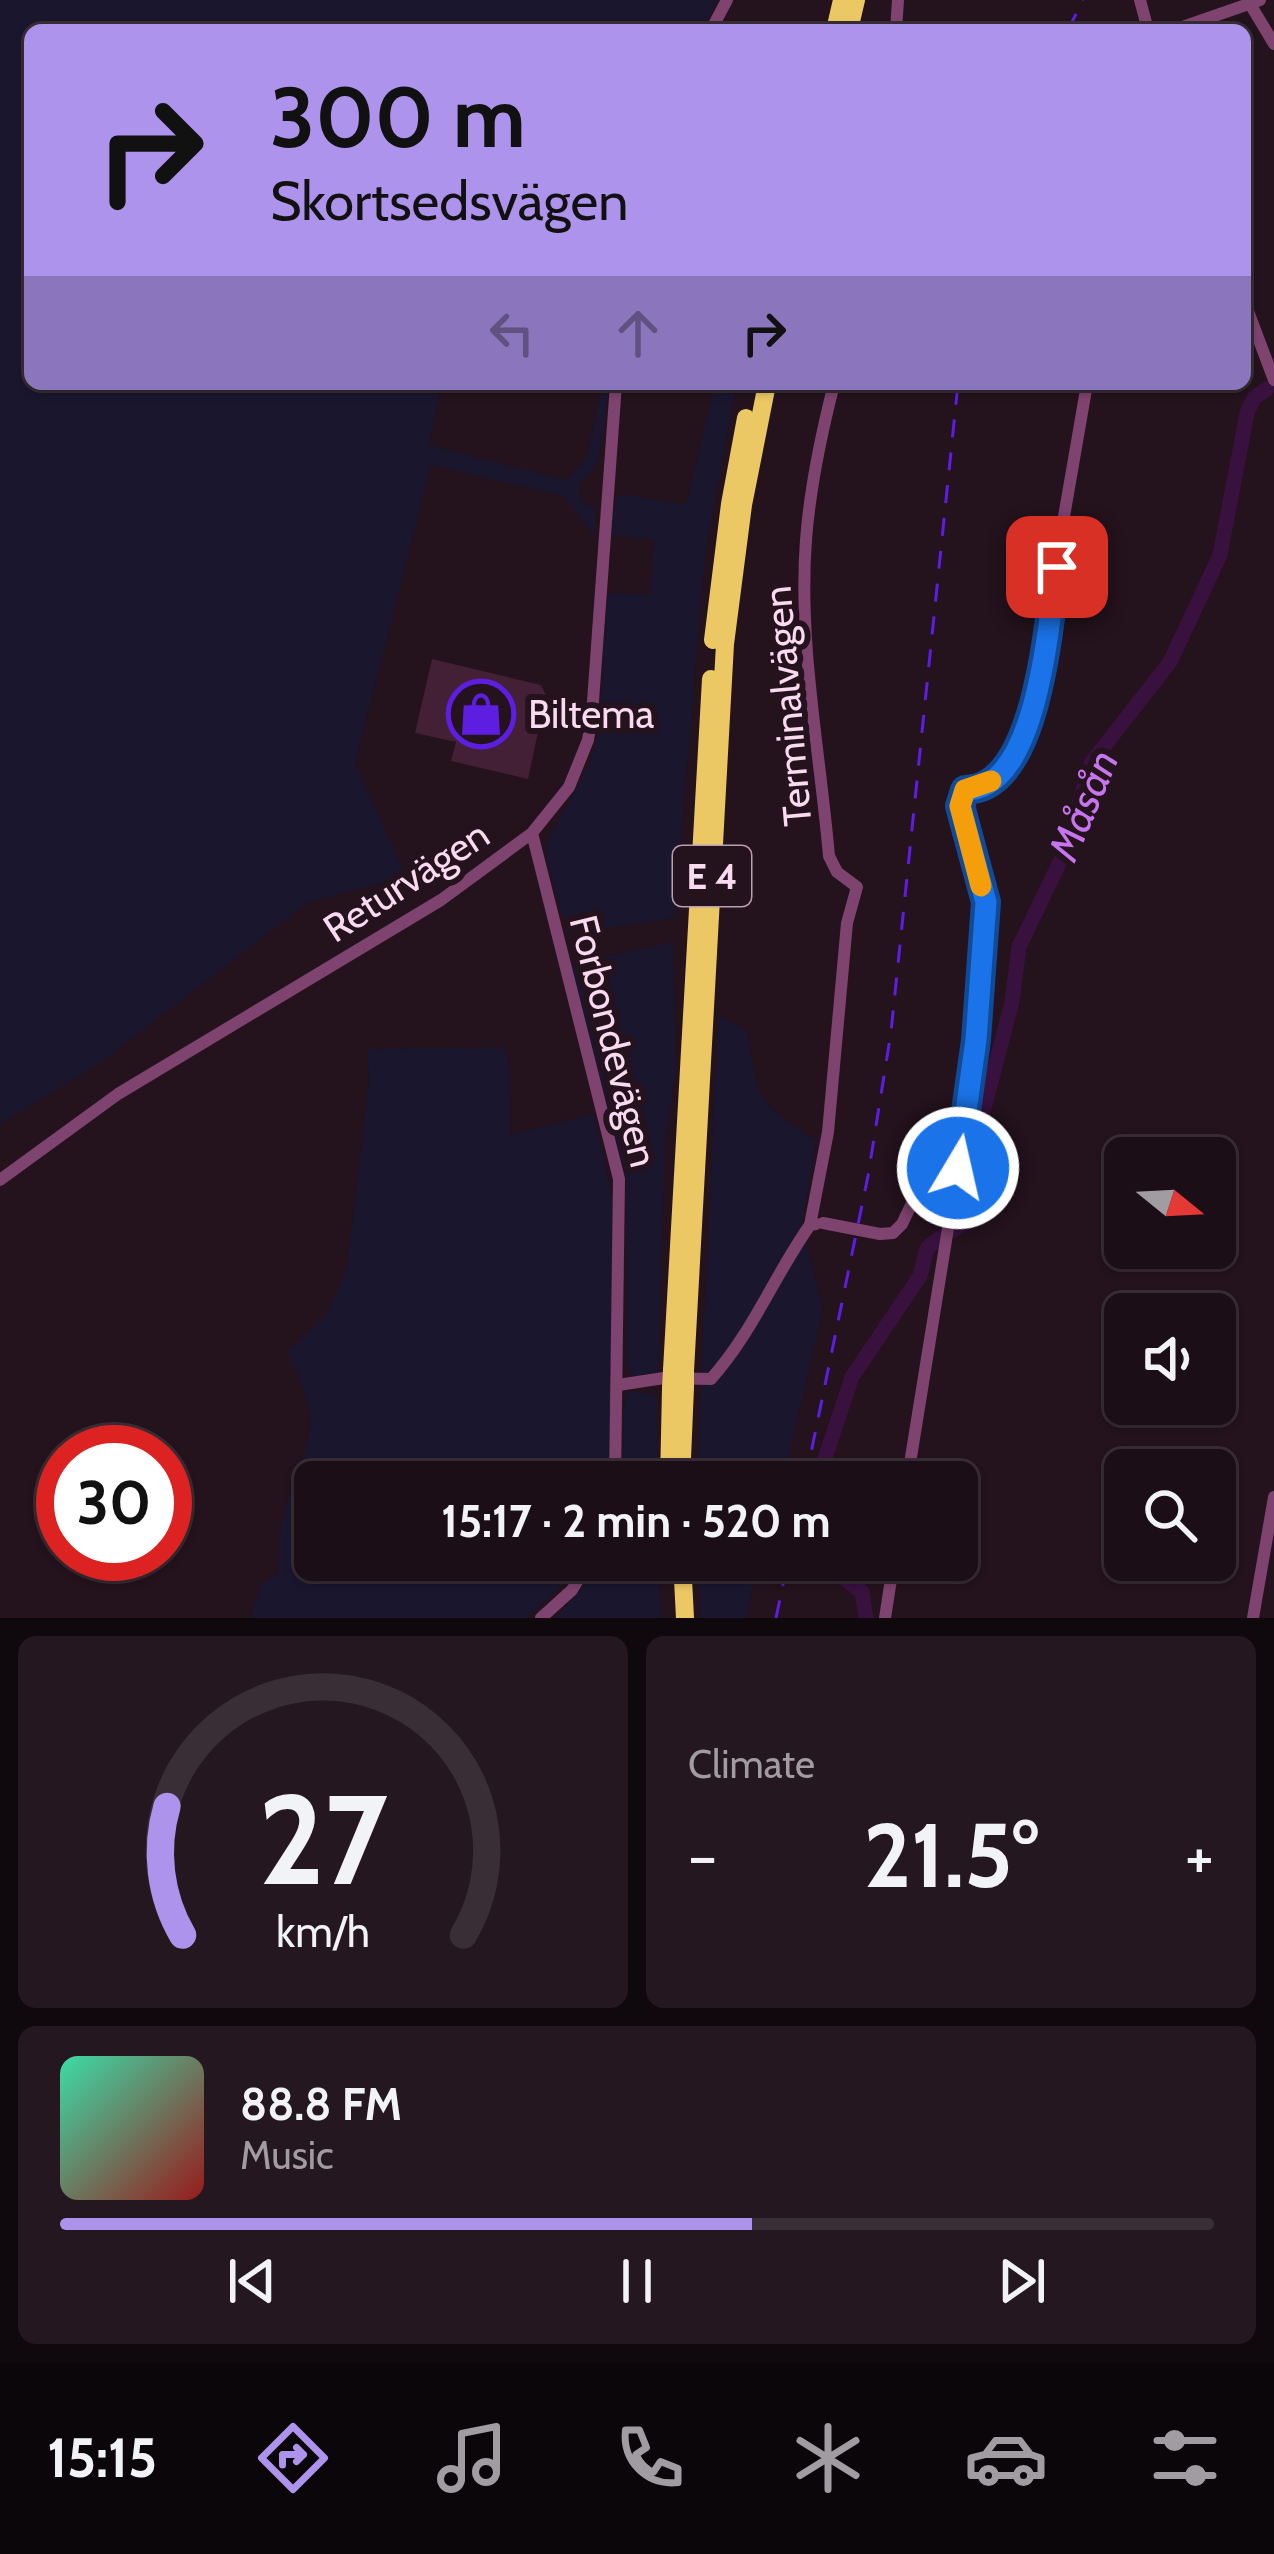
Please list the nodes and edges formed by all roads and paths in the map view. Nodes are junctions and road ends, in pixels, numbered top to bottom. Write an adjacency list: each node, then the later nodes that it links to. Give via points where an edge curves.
1 (1255, 2): 2 (street); 3 (street)
2 (1191, 24)
3 (1274, 44)
4 (1251, 319): 5 (street)
5 (1274, 380)
6 (615, 390): 11 (street, Returvägen, via 588,740 568,787)
7 (753, 390): 15 (highway, E 4, via 713,643)
8 (765, 390): 15 (highway, E 4, via 725,644)
9 (833, 390): 14 (street, Terminalvägen, via 805,543 807,608 829,856 857,886)
10 (1086, 390): 12 (street, via 1027,730 995,778 965,790 960,806 986,902)
11 (532, 833): 13 (street, Returvägen, via 441,900 118,1094); 16 (street, Forbondevägen, via 619,1179)
12 (965, 1123): 14 (street, bridge, via 947,1130 893,1233); 20 (street)
13 (0, 1180)
14 (816, 1224): 16 (street, via 711,1379)
15 (678, 1379): 18 (highway, E 4); 19 (highway, E 4)
16 (618, 1385): 17 (street, Forbondevägen)
17 (616, 1461)
18 (671, 1461)
19 (680, 1461)
20 (910, 1461)
21 (1274, 1497): 30 (street)
22 (577, 1581): 26 (street)
23 (671, 1581): 27 (highway)
24 (683, 1581): 28 (highway)
25 (891, 1581): 29 (street)
26 (541, 1618)
27 (673, 1618)
28 (685, 1618)
29 (885, 1618)
30 (1253, 1618)

